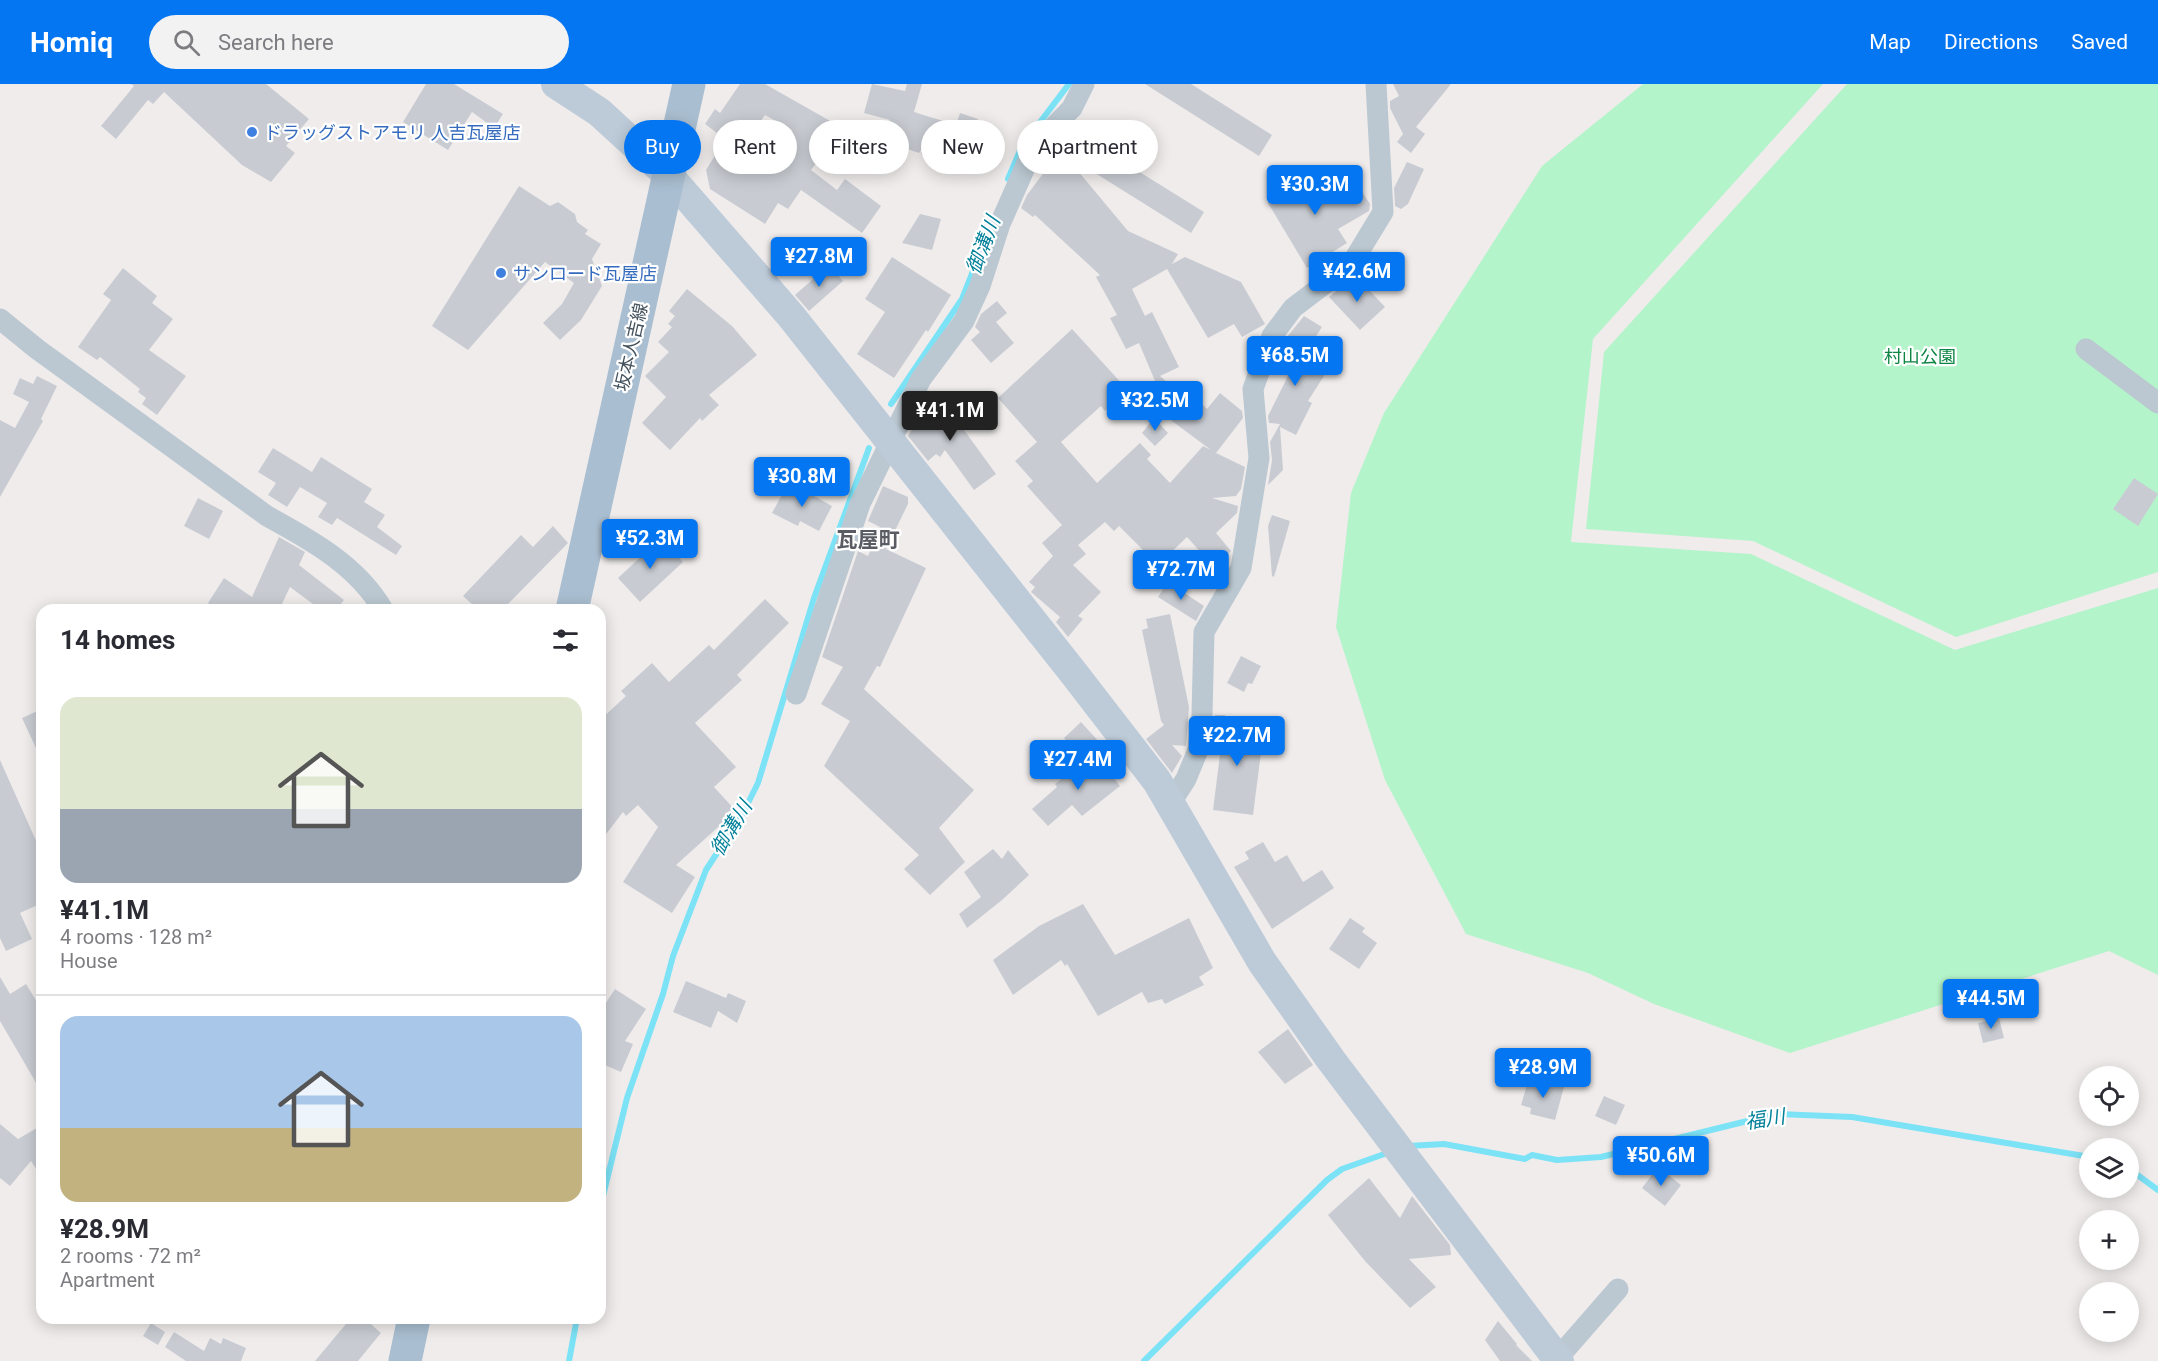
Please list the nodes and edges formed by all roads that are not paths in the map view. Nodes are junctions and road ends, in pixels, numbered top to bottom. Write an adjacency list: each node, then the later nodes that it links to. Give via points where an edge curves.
1 (556, 84): 5 (street, via 599,112)
2 (690, 84): 5 (main road, 坂本人吉線)
3 (1084, 84): 9 (street, via 1072,108 1035,147 1000,224 964,321 921,379)
4 (1376, 84): 13 (street, via 1383,212 1352,263 1293,308 1272,336 1253,389 1259,458 1241,568 1204,632 1198,750)
5 (670, 177): 9 (street, via 791,316); 11 (main road, 坂本人吉線)
6 (0, 319): 10 (street, via 267,516 304,536 354,573)
7 (2086, 348): 8 (street)
8 (2158, 403)
9 (890, 442): 12 (street, via 860,504); 13 (street, via 1086,689 1157,781)
10 (380, 604)
11 (573, 604)
12 (796, 694)
13 (1170, 804): 16 (street, via 1262,962 1331,1060)
14 (1618, 1288): 16 (street)
15 (413, 1324): 17 (main road)
16 (1558, 1360)
17 (405, 1361)

